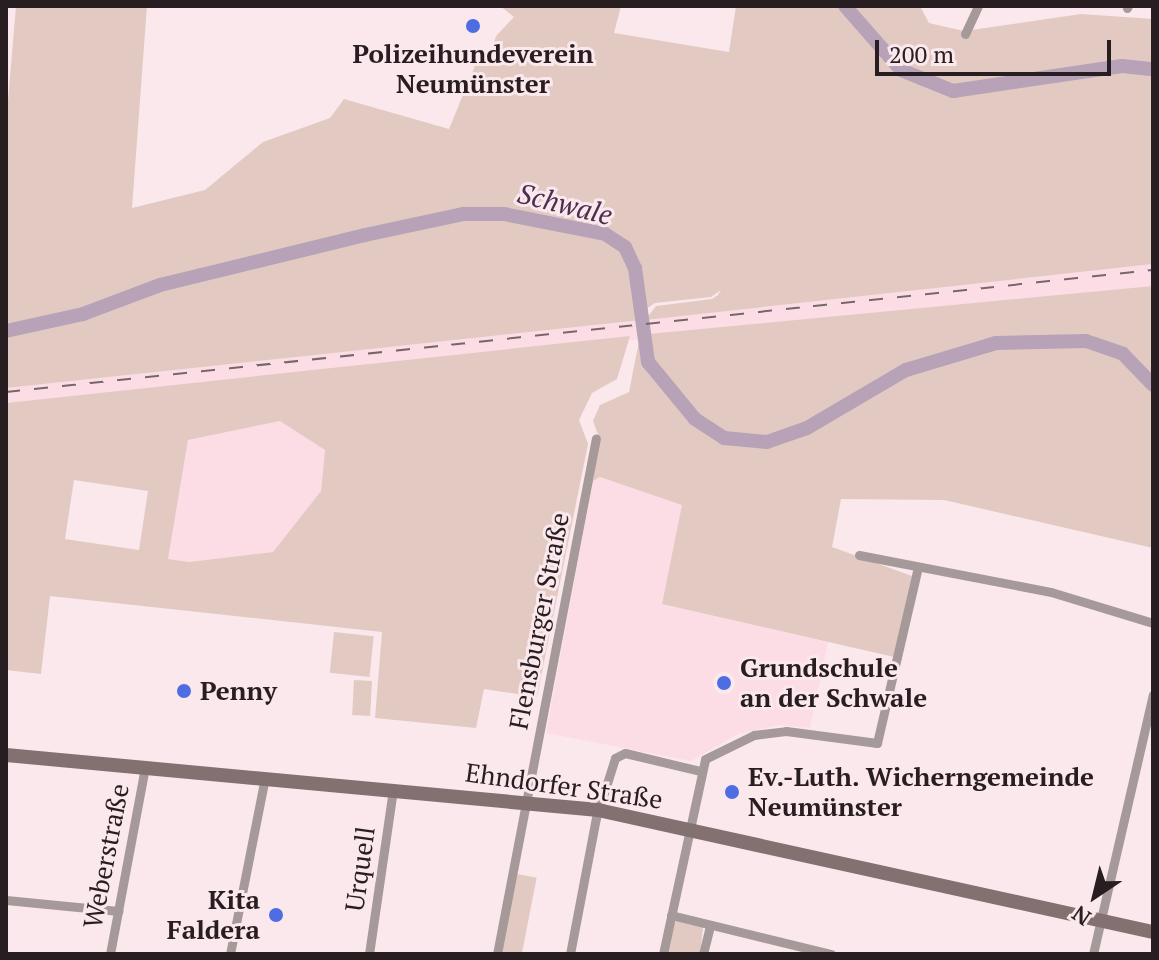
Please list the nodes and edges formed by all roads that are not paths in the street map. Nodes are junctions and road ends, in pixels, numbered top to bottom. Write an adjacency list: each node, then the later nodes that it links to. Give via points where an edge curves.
1 (978, 6): 2 (street)
2 (965, 34)
3 (596, 438): 13 (street, Flensburger Straße)
4 (859, 555): 5 (street)
5 (918, 567): 6 (street, via 1051,592); 10 (street, via 877,743 813,732 754,735 716,751)
6 (1153, 623)
7 (1153, 695): 19 (street)
8 (6, 755): 9 (street, Ehndorfer Straße)
9 (145, 767): 11 (street, Ehndorfer Straße); 17 (street, Weberstraße)
10 (700, 771): 14 (street, via 625,753 615,758); 15 (street)
11 (265, 778): 12 (street, Ehndorfer Straße); 23 (street)
12 (393, 790): 13 (street, Ehndorfer Straße); 24 (street, Urquell)
13 (526, 802): 14 (street, Ehndorfer Straße); 25 (street, Flensburger Straße)
14 (598, 810): 15 (street, Ehndorfer Straße); 26 (street)
15 (691, 829): 18 (street); 19 (street, Ehndorfer Straße)
16 (6, 900): 17 (street)
17 (118, 911): 22 (street, Weberstraße)
18 (671, 915): 20 (street); 27 (street)
19 (1103, 921): 21 (street, Ehndorfer Straße); 30 (street)
20 (710, 925): 28 (street); 29 (street)
21 (1153, 932)
22 (110, 954)
23 (230, 954)
24 (369, 954)
25 (497, 954)
26 (570, 954)
27 (663, 954)
28 (703, 954)
29 (831, 954)
30 (1093, 954)

